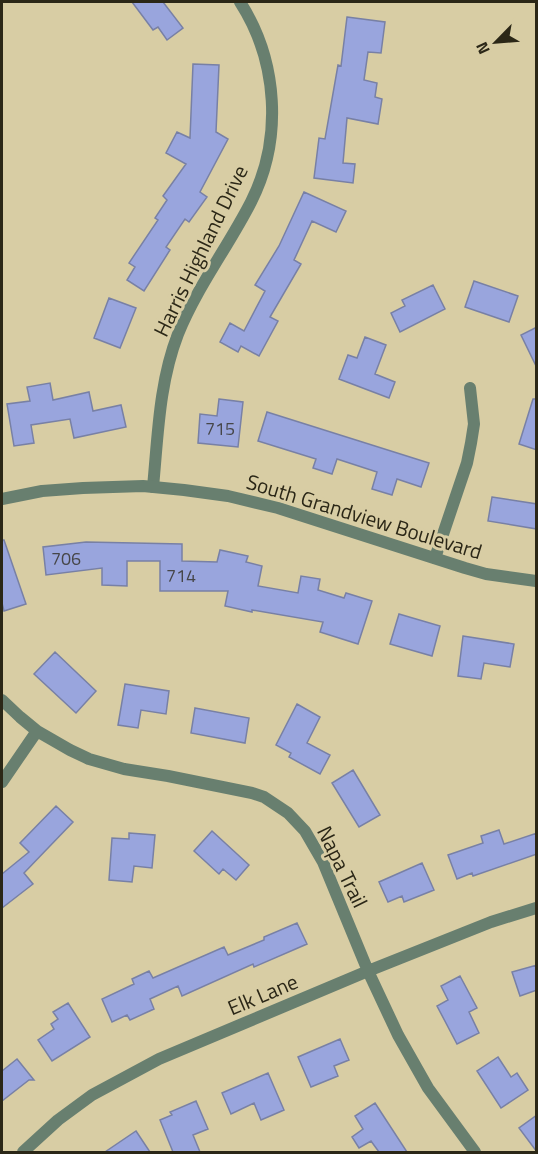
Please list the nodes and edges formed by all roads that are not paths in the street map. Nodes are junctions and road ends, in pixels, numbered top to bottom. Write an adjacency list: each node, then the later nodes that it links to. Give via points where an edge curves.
1 (240, 2): 3 (street, Harris Highland Drive, via 256,30 268,69 273,112 270,145 259,186 178,335 161,399)
2 (470, 388): 5 (street, via 474,424 471,443)
3 (153, 487): 4 (street, South Grandview Boulevard, via 42,491); 5 (street, South Grandview Boulevard, via 228,496 278,508)
4 (2, 499)
5 (435, 558): 6 (street, South Grandview Boulevard, via 486,574)
6 (537, 581)
7 (2, 700): 8 (street, Napa Trail)
8 (37, 731): 9 (street); 11 (street, Napa Trail, via 89,759 252,793 288,813 305,831 323,862)
9 (2, 783)
10 (537, 908): 11 (street, Elk Lane)
11 (368, 971): 12 (street, Elk Lane, via 159,1059 92,1095); 13 (street, Napa Trail, via 428,1089)
12 (23, 1152)
13 (475, 1152)

